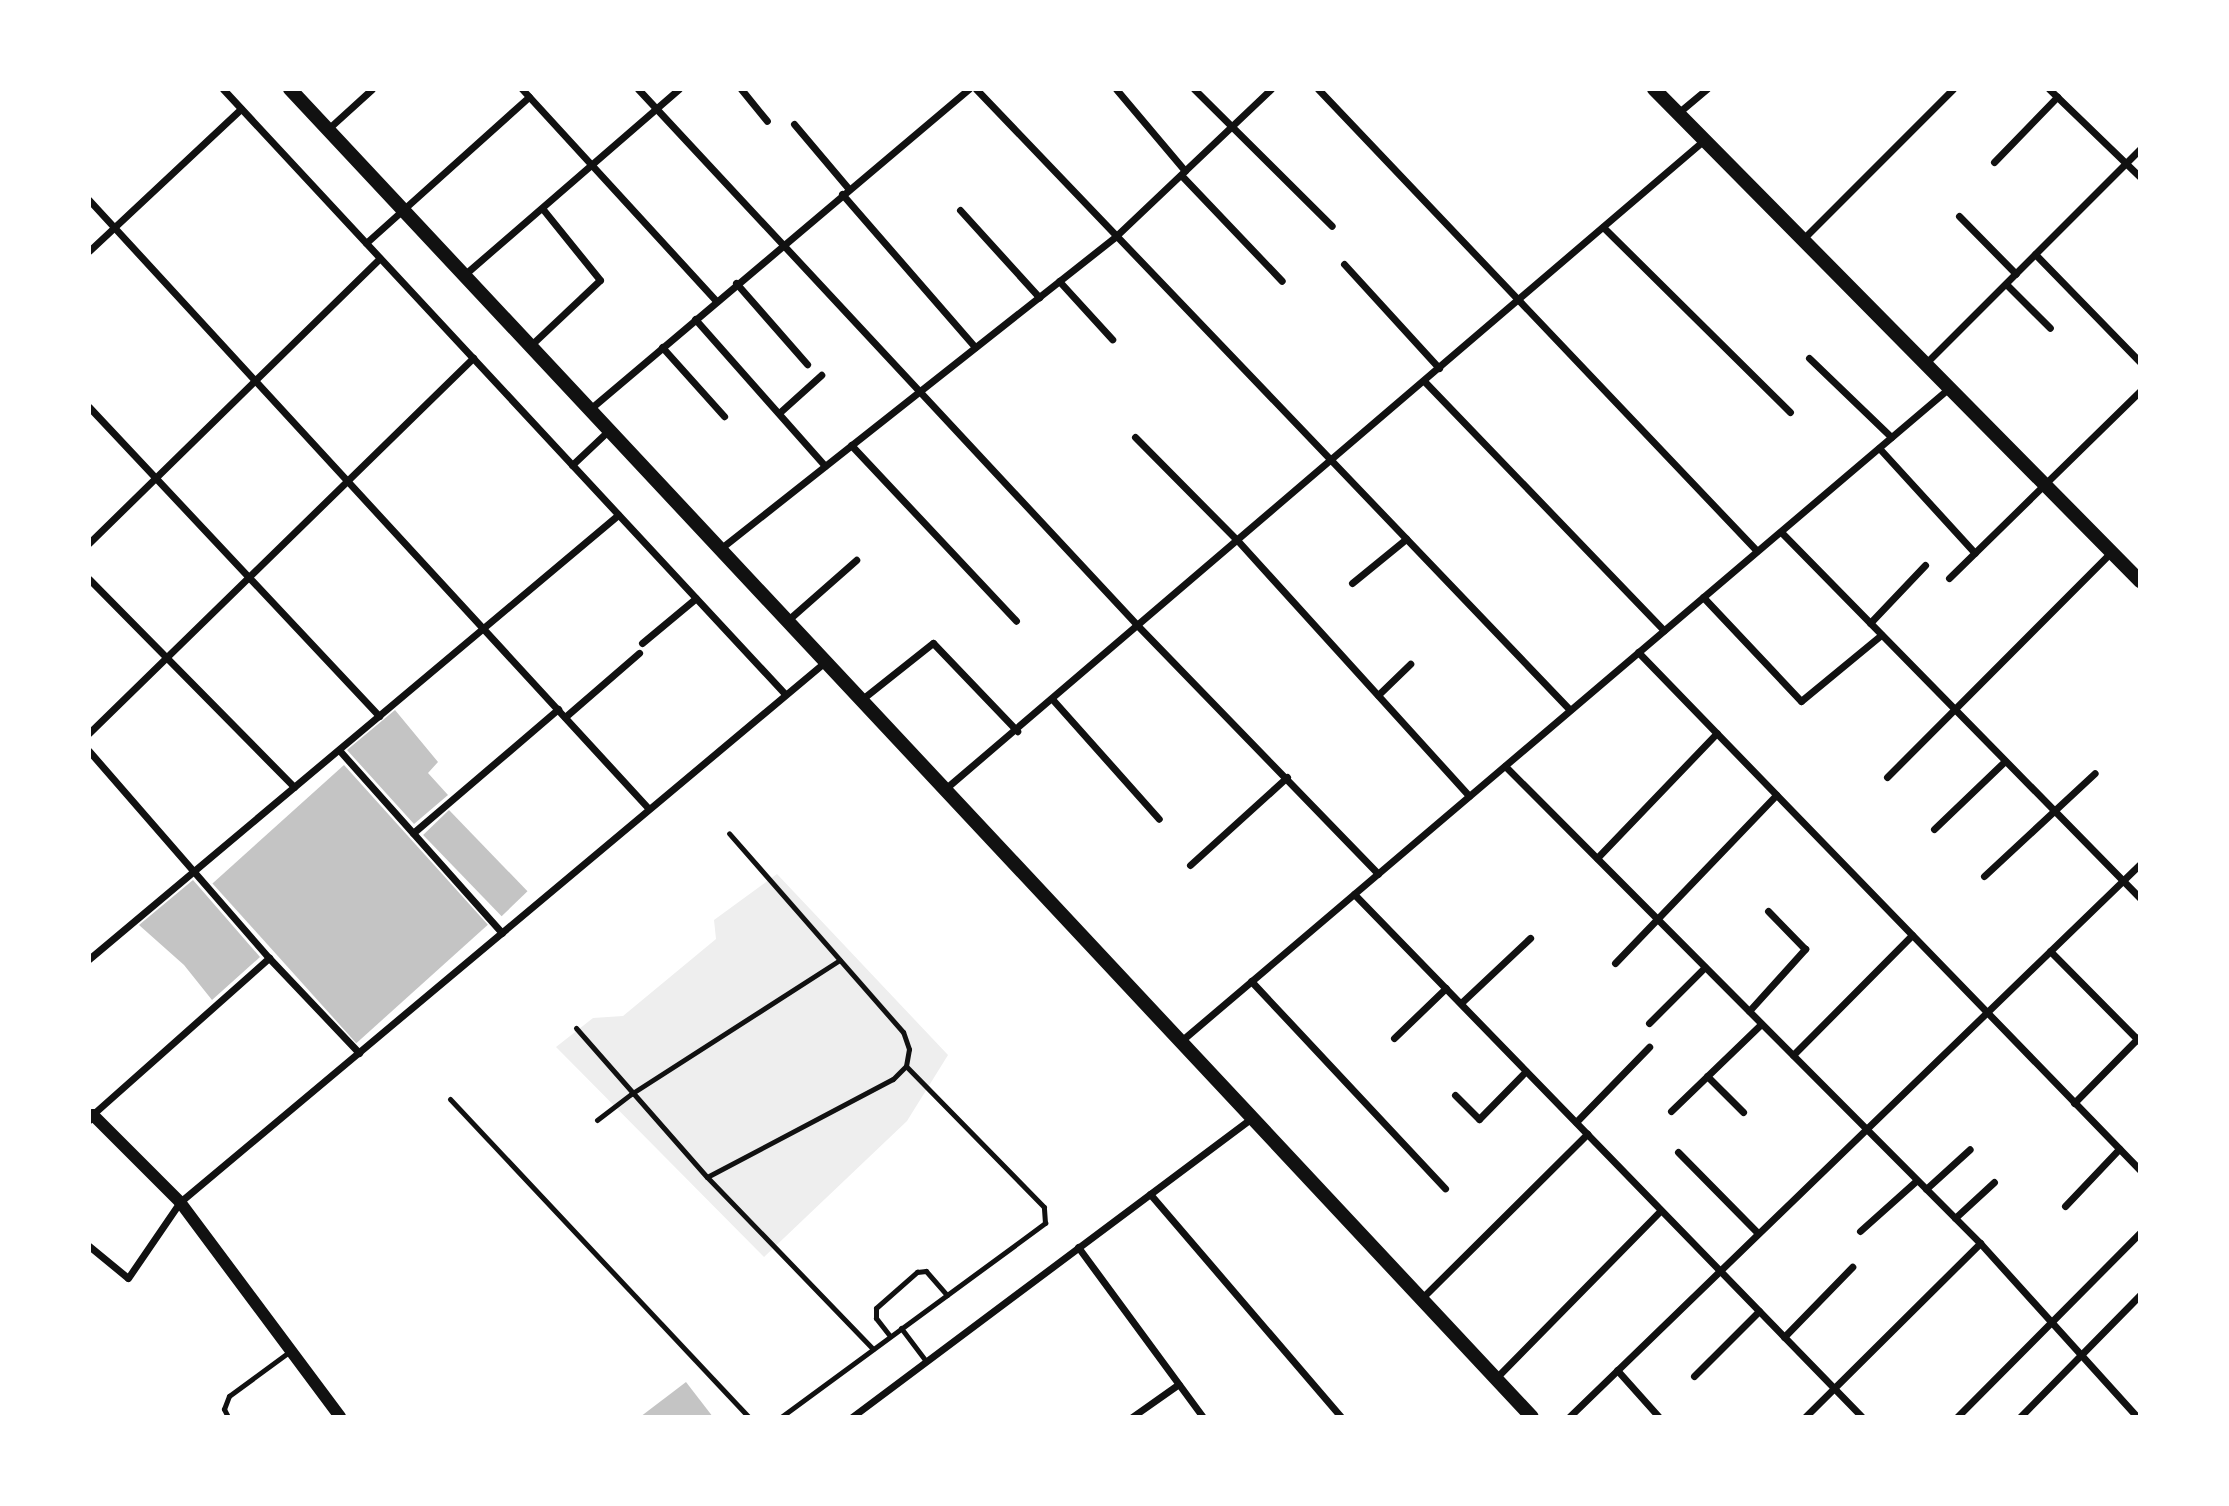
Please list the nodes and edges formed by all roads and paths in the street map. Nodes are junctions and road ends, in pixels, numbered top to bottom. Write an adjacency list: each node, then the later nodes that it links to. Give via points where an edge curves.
1 (223, 89): 19 (street)
2 (290, 89): 25 (main road)
3 (372, 89): 25 (street)
4 (638, 89): 20 (street)
5 (679, 89): 20 (street)
6 (741, 89): 22 (street)
7 (969, 89): 33 (street)
8 (975, 89): 42 (street)
9 (1116, 89): 31 (street)
10 (1194, 89): 24 (street)
11 (1271, 89): 24 (street)
12 (1318, 89): 58 (street)
13 (1654, 89): 21 (main road)
14 (1707, 89): 21 (street)
15 (1953, 89): 43 (street)
16 (2049, 89): 18 (street)
17 (526, 92): 30 (street); 36 (street)
18 (2057, 97): 28 (street); 29 (street)
19 (241, 109): 39 (street); 44 (street)
20 (657, 109): 30 (street); 45 (street)
21 (1678, 113): 26 (main road)
22 (767, 121)
23 (794, 124): 33 (street)
24 (1230, 128): 31 (street); 40 (street)
25 (328, 129): 36 (main road)
26 (1704, 141): 41 (street); 43 (main road)
27 (2140, 149): 29 (street)
28 (1994, 162)
29 (2126, 163): 32 (street); 47 (street)
30 (592, 165): 35 (street); 57 (street)
31 (1183, 173): 42 (street); 53 (street)
32 (2140, 177)
33 (845, 192): 45 (street); 64 (street)
34 (89, 200): 39 (street)
35 (542, 208): 51 (street); 62 (street, via 600,279)
36 (402, 209): 44 (street); 51 (main road)
37 (960, 210): 56 (street)
38 (1959, 216): 50 (street)
39 (115, 226): 46 (street); 72 (street)
40 (1332, 226)
41 (1603, 227): 58 (street); 79 (street)
42 (1115, 237): 52 (street); 87 (street)
43 (1802, 240): 69 (main road)
44 (366, 243): 48 (street)
45 (784, 243): 54 (street); 75 (street)
46 (89, 251)
47 (2035, 254): 50 (street); 67 (street)
48 (380, 258): 65 (street); 72 (street)
49 (1344, 264): 70 (street)
50 (2016, 274): 55 (street)
51 (464, 275): 62 (main road)
52 (1059, 281): 56 (street); 61 (street)
53 (1282, 281)
54 (736, 283): 57 (street); 68 (street)
55 (2006, 284): 60 (street); 69 (street)
56 (1039, 297): 64 (street)
57 (716, 300): 59 (street)
58 (1518, 301): 70 (street); 99 (street)
59 (695, 319): 63 (street); 80 (street)
60 (2050, 328)
61 (1112, 339)
62 (530, 346): 78 (main road)
63 (662, 347): 78 (street); 81 (street)
64 (975, 347): 75 (street)
65 (473, 358): 88 (street); 91 (street)
66 (1809, 358): 84 (street)
67 (2140, 362)
68 (807, 363)
69 (1925, 364): 74 (main road)
70 (1439, 368): 73 (street)
71 (821, 375): 80 (street)
72 (258, 381): 90 (street); 91 (street)
73 (1424, 382): 87 (street); 116 (street)
74 (1949, 388): 84 (street); 92 (main road)
75 (921, 390): 85 (street); 114 (street)
76 (2140, 391): 92 (street)
77 (89, 407): 90 (street)
78 (590, 410): 82 (main road)
79 (1790, 412)
80 (779, 413): 89 (street)
81 (724, 416)
82 (609, 430): 88 (street); 98 (main road)
83 (1135, 437): 96 (street)
84 (1891, 438): 86 (street)
85 (851, 445): 89 (street); 112 (street)
86 (1879, 448): 94 (street); 101 (street)
87 (1332, 461): 95 (street); 96 (street)
88 (572, 465): 93 (street)
89 (825, 466): 98 (street)
90 (155, 478): 97 (street); 104 (street)
91 (350, 482): 104 (street); 115 (street)
92 (2046, 487): 100 (main road); 101 (street)
93 (618, 515): 110 (street); 115 (street)
94 (1781, 531): 99 (street); 113 (street)
95 (1406, 539): 108 (street); 130 (street)
96 (1238, 541): 114 (street); 125 (street)
97 (89, 542)
98 (720, 549): 111 (main road)
99 (1757, 551): 109 (street)
100 (2111, 552): 107 (main road); 129 (street)
101 (1975, 553): 105 (street)
102 (856, 560): 111 (street)
103 (1925, 565): 113 (street)
104 (252, 576): 121 (street); 131 (street)
105 (1949, 578)
106 (89, 579): 121 (street)
107 (2140, 581)
108 (1352, 583)
109 (1703, 597): 116 (street); 117 (street, via 1801,701)
110 (696, 598): 118 (street); 124 (street)
111 (787, 621): 122 (main road)
112 (1016, 621)
113 (1870, 623): 117 (street)
114 (1138, 626): 127 (street); 142 (street)
115 (484, 628): 128 (street); 131 (street)
116 (1664, 630): 119 (street)
117 (1881, 635): 129 (street)
118 (642, 643)
119 (1638, 652): 130 (street); 135 (street)
120 (639, 653): 132 (street)
121 (169, 657): 134 (street); 143 (street)
122 (825, 662): 124 (street); 126 (main road)
123 (1410, 664): 125 (street)
124 (785, 694): 147 (street)
125 (1378, 695): 146 (street)
126 (862, 700): 133 (street, via 933,643); 144 (main road)
127 (1053, 700): 133 (street); 149 (street)
128 (558, 709): 132 (street); 151 (street)
129 (1955, 709): 138 (street); 141 (street)
130 (1570, 710): 139 (street)
131 (379, 716): 136 (street)
132 (565, 717): 147 (street)
133 (1017, 731): 144 (street)
134 (89, 733)
135 (1717, 733): 145 (street); 153 (street)
136 (339, 750): 143 (street); 151 (street)
137 (89, 751): 156 (street)
138 (2005, 761): 148 (street); 150 (street)
139 (1505, 766): 146 (street); 153 (street)
140 (2095, 773): 148 (street)
141 (1887, 777)
142 (1286, 778): 155 (street); 157 (street)
143 (294, 787): 156 (street)
144 (945, 789): 183 (main road)
145 (1776, 795): 163 (street); 165 (street)
146 (1469, 796): 157 (street)
147 (649, 809): 164 (street)
148 (2055, 811): 158 (street); 159 (street)
149 (1159, 819)
150 (1934, 829)
151 (413, 833): 164 (street)
152 (729, 833): 170 (lane)
153 (1597, 858): 163 (street)
154 (2140, 864): 159 (street)
155 (1190, 865)
156 (194, 871): 168 (street); 169 (street)
157 (1378, 874): 160 (street)
158 (1984, 876)
159 (2123, 880): 161 (street); 167 (street)
160 (1354, 894): 173 (street); 174 (street)
161 (2140, 898)
162 (1768, 911): 176 (street, via 1805,949)
163 (1657, 919): 171 (street); 172 (street)
164 (502, 933): 185 (street)
165 (1912, 935): 177 (street); 186 (street)
166 (1530, 938): 175 (street)
167 (2050, 951): 177 (street); 182 (street)
168 (269, 958): 185 (street); 196 (street)
169 (89, 960)
170 (840, 960): 187 (lane, via 903,1032 909,1049); 190 (lane)
171 (1615, 963)
172 (1705, 967): 176 (street); 178 (street)
173 (1251, 981): 183 (street); 209 (street)
174 (1446, 988): 175 (street); 181 (street)
175 (1461, 1003): 188 (street)
176 (1748, 1011): 179 (street)
177 (1987, 1012): 193 (street); 200 (street)
178 (1649, 1023)
179 (1761, 1024): 186 (street); 189 (street)
180 (576, 1028): 190 (lane)
181 (1394, 1038)
182 (2139, 1039): 193 (street)
183 (1181, 1041): 197 (main road)
184 (1649, 1048): 199 (street)
185 (359, 1053): 212 (street)
186 (1793, 1055): 200 (street)
187 (906, 1066): 206 (lane, via 893,1079); 224 (lane, via 1047,1215 1045,1223)
188 (1526, 1071): 191 (street, via 1479,1119); 199 (street)
189 (1707, 1076): 194 (street); 195 (street)
190 (631, 1094): 198 (lane); 206 (lane)
191 (1455, 1095)
192 (450, 1099): 243 (lane)
193 (2074, 1103): 203 (street)
194 (1671, 1111)
195 (1743, 1112)
196 (90, 1115): 212 (street)
197 (1252, 1117): 211 (street); 226 (main road)
198 (597, 1120)
199 (1576, 1122): 201 (street)
200 (1866, 1129): 207 (street); 217 (street)
201 (1587, 1134): 214 (street); 226 (street)
202 (1970, 1149): 210 (street)
203 (2119, 1149): 205 (street); 213 (street)
204 (1678, 1153): 217 (street)
205 (2140, 1170)
206 (707, 1177): 232 (lane)
207 (1917, 1180): 210 (street); 216 (street)
208 (1994, 1182): 215 (street)
209 (1445, 1188)
210 (1926, 1189): 215 (street)
211 (1150, 1194): 221 (street); 248 (street)
212 (180, 1202): 220 (street, via 128,1278); 233 (street)
213 (2065, 1206)
214 (1661, 1210): 223 (street); 238 (street)
215 (1955, 1218): 219 (street)
216 (1860, 1231)
217 (1758, 1233): 223 (street)
218 (2140, 1233): 228 (street)
219 (1980, 1243): 228 (street); 240 (street)
220 (89, 1246)
221 (1078, 1247): 235 (street); 239 (street)
222 (1852, 1267): 231 (street)
223 (1720, 1271): 227 (street); 236 (street)
224 (947, 1295): 229 (lane); 230 (lane, via 926,1271 917,1272 876,1308 876,1318)
225 (2140, 1295): 234 (street)
226 (1422, 1298): 238 (main road)
227 (1759, 1311): 231 (street); 237 (street)
228 (2050, 1323): 234 (street); 254 (street)
229 (901, 1328): 230 (lane); 235 (lane)
230 (890, 1336): 232 (lane)
231 (1784, 1337): 240 (street)
232 (873, 1349): 244 (lane)
233 (290, 1350): 241 (lane, via 229,1396 223,1409); 242 (street)
234 (2080, 1355): 255 (street); 256 (street)
235 (926, 1361): 245 (street)
236 (1617, 1370): 250 (street); 251 (street)
237 (1694, 1376)
238 (1496, 1378): 249 (main road)
239 (1179, 1384): 246 (street); 247 (street)
240 (1834, 1388): 252 (street); 253 (street)
241 (228, 1417)
242 (340, 1417)
243 (749, 1417)
244 (781, 1417)
245 (852, 1417)
246 (1132, 1417)
247 (1203, 1417)
248 (1340, 1417)
249 (1532, 1417)
250 (1569, 1417)
251 (1659, 1417)
252 (1805, 1417)
253 (1861, 1417)
254 (1957, 1417)
255 (2020, 1417)
256 (2137, 1417)

